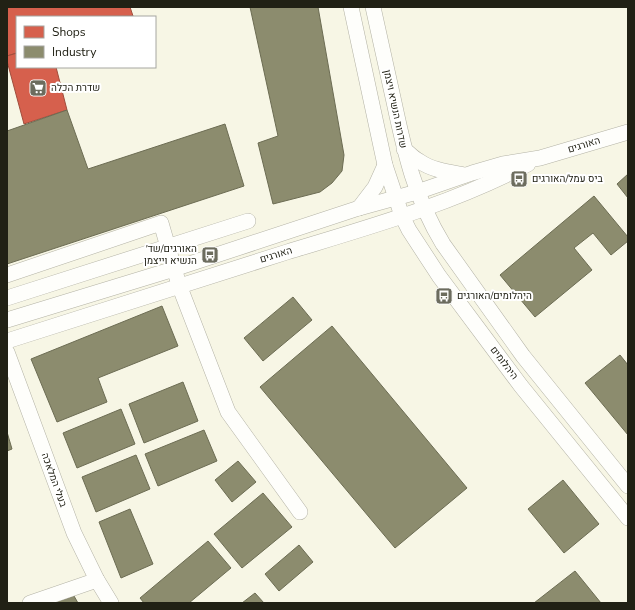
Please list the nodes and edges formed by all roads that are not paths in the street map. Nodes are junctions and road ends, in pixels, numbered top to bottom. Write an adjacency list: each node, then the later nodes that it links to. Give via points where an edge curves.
1 (350, 7): 6 (street)
2 (373, 7): 4 (street, שדרות הנשיא ויצמן)
3 (628, 132): 5 (street, האורגים)
4 (404, 149): 7 (street, via 429,167); 8 (street, שדרות הנשיא ויצמן)
5 (540, 158): 7 (street, האורגים, via 502,164); 11 (street, האורגים, via 499,180)
6 (385, 165): 9 (street); 10 (street, via 375,187)
7 (465, 175): 8 (street, האורגים)
8 (417, 192): 9 (street, האורגים); 11 (street, שדרות הנשיא ויצמן)
9 (396, 198): 10 (street, האורגים); 12 (street, היהלומים)
10 (359, 208): 15 (street, האורגים)
11 (424, 209): 12 (street, האורגים); 22 (street, היהלומים, via 443,244 523,356)
12 (402, 216): 17 (street, האורגים); 24 (street, היהלומים, via 426,257 478,330 520,386)
13 (248, 221): 14 (street)
14 (167, 247): 15 (street); 16 (street, via 161,223); 18 (street)
15 (174, 269): 17 (street); 19 (street, האורגים)
16 (7, 275)
17 (179, 285): 20 (street, האורגים); 23 (street, via 228,412)
18 (7, 298)
19 (7, 320)
20 (7, 341)
21 (7, 352): 25 (street, בעלי המלאכה, via 74,533)
22 (628, 486)
23 (300, 512)
24 (628, 518)
25 (97, 580): 26 (street); 27 (street, בעלי המלאכה)
26 (30, 603)
27 (111, 603)

